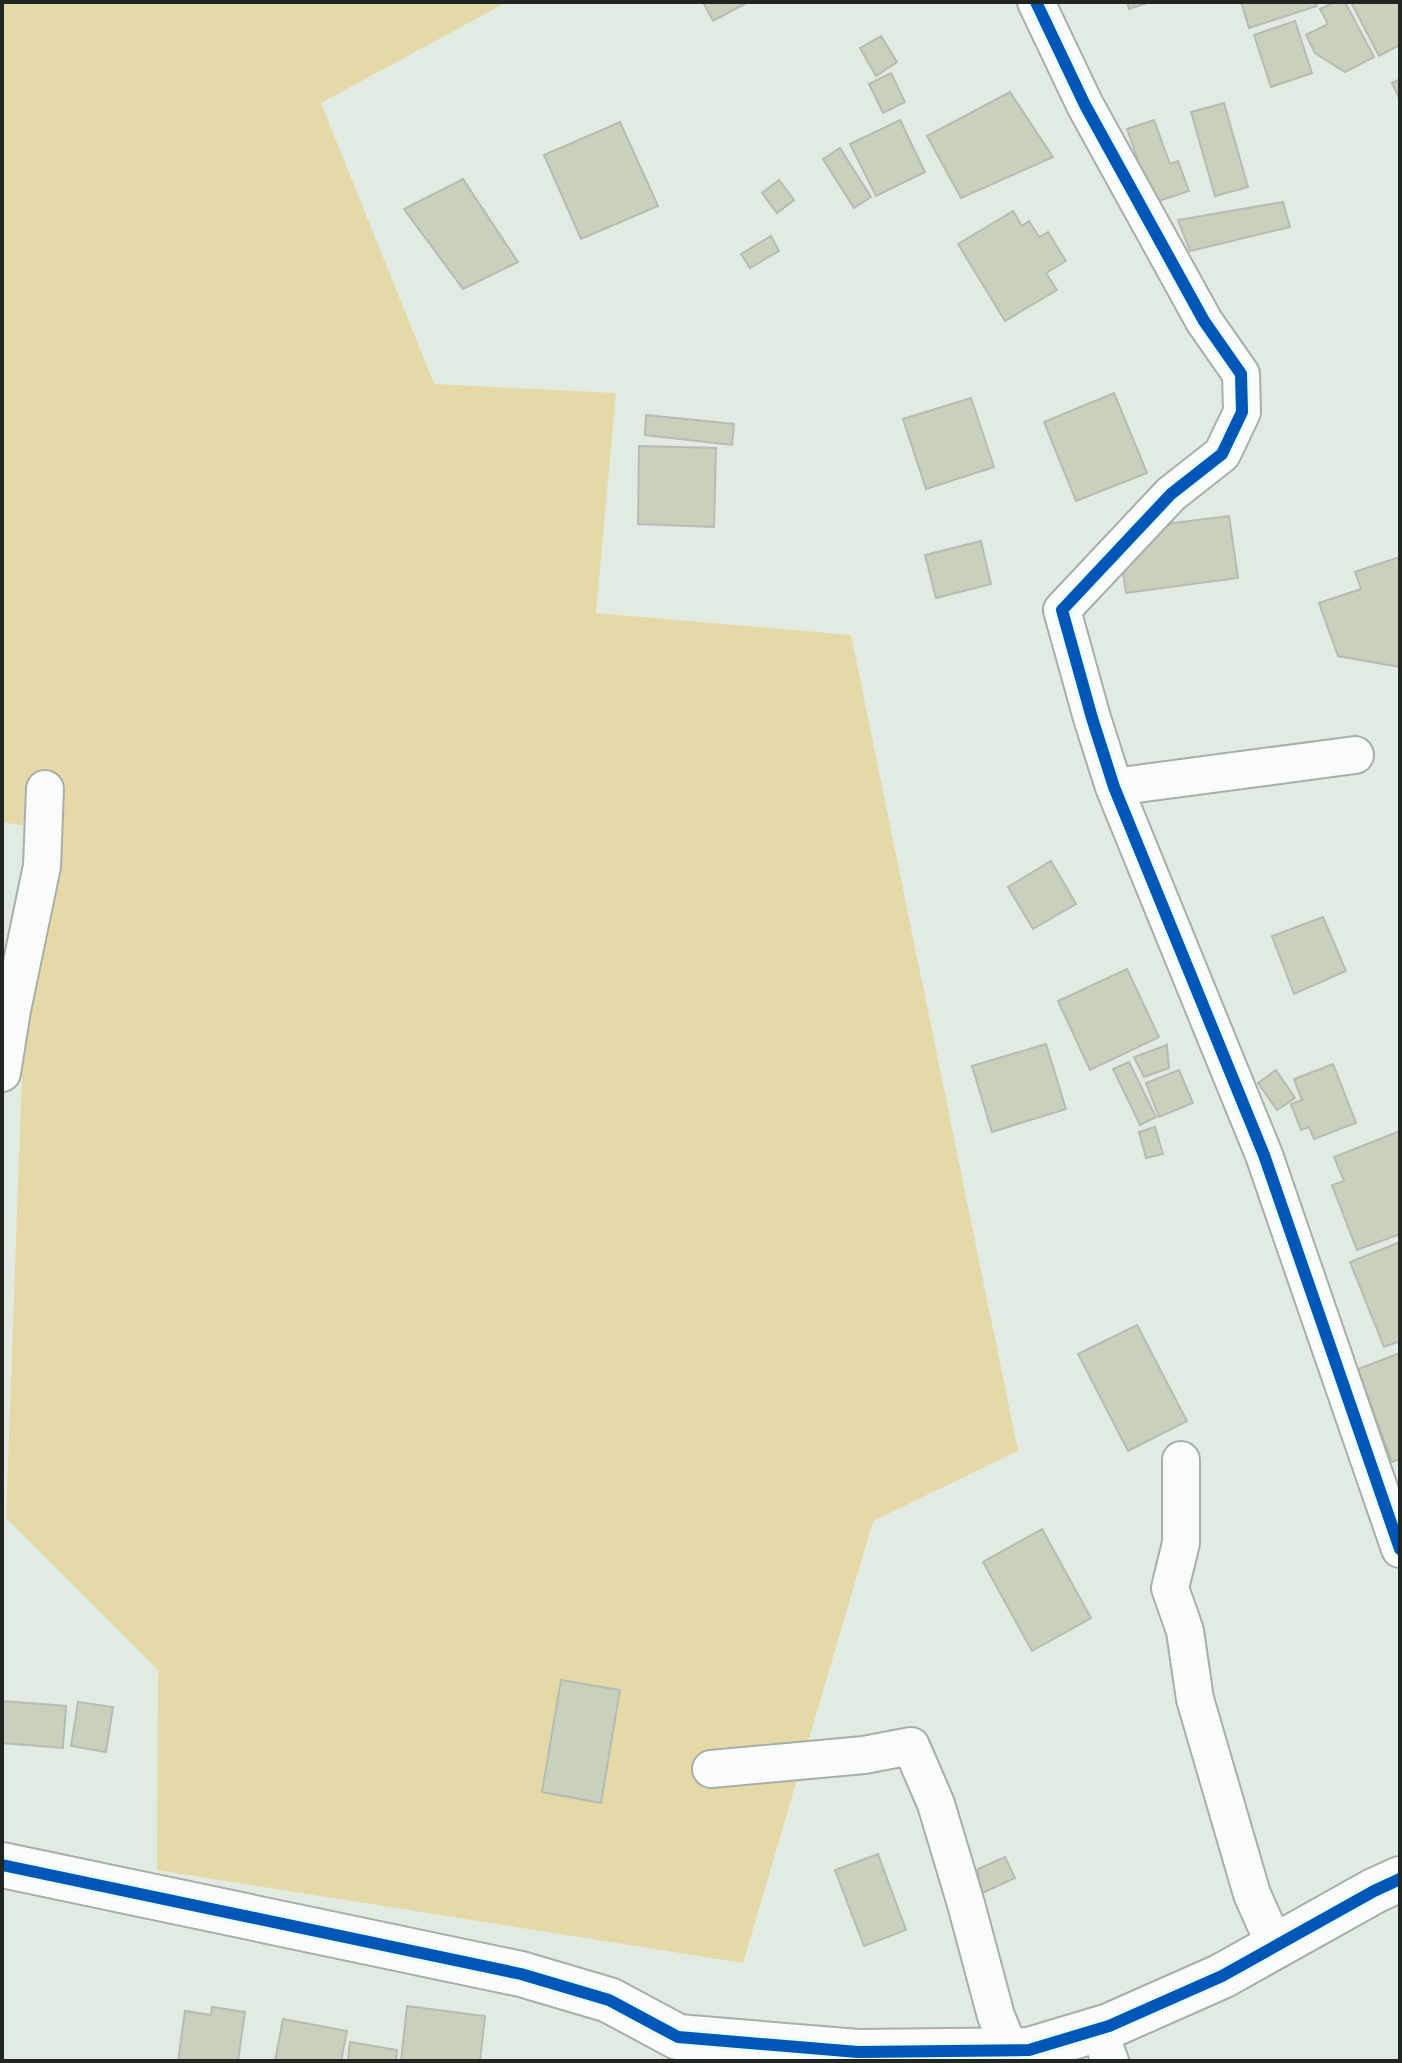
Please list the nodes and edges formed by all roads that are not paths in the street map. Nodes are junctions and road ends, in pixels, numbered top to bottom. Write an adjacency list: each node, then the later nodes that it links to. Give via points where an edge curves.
1 (1036, 2): 3 (street, via 1085,105 1204,321 1241,374 1242,412 1222,454 1171,494 1062,610)
2 (1355, 755): 3 (street)
3 (1114, 787): 7 (street, via 1264,1155)
4 (45, 789): 5 (street, via 42,866)
5 (2, 1073)
6 (1181, 1460): 11 (street, via 1181,1543 1170,1588 1185,1631 1195,1699 1252,1894)
7 (1400, 1549)
8 (711, 1769): 14 (street, via 911,1746 936,1804)
9 (2, 1865): 13 (street, via 521,1974 609,2000)
10 (1400, 1879): 11 (street)
11 (1275, 1946): 12 (street)
12 (1104, 2045): 14 (street)
13 (677, 2049): 14 (street)
14 (1010, 2050)

